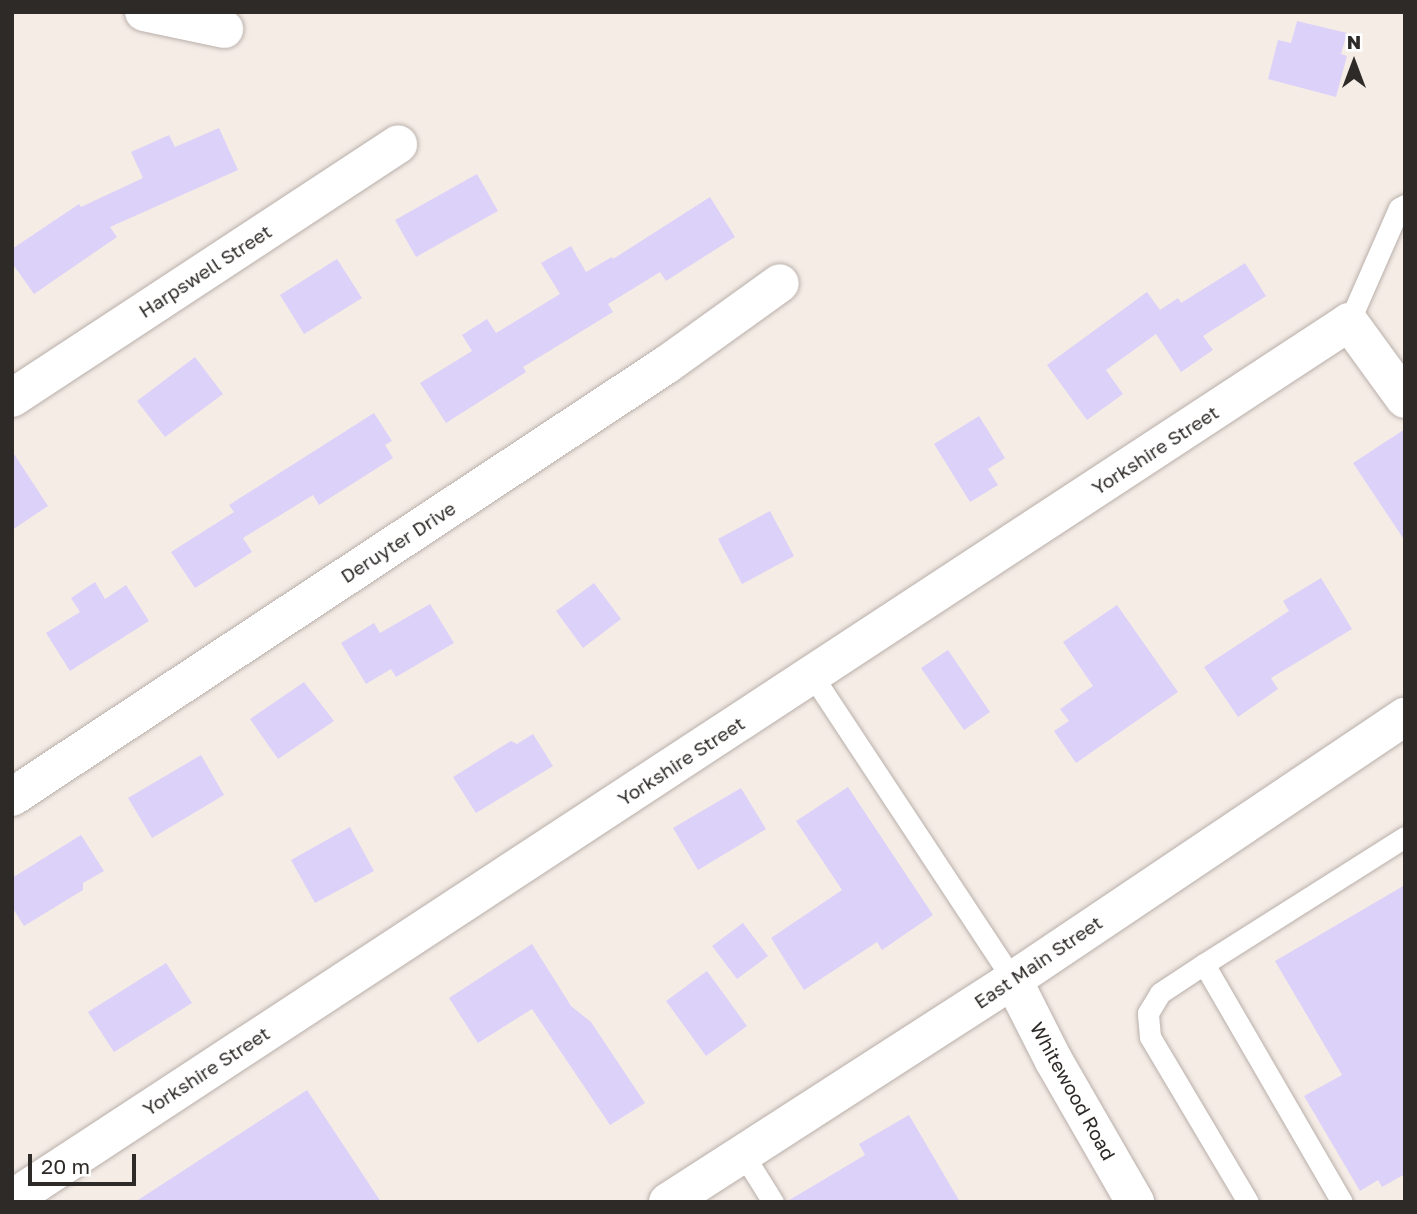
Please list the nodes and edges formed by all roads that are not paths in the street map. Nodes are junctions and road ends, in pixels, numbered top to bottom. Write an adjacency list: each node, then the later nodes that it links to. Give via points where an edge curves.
1 (144, 12): 2 (main road)
2 (224, 29)
3 (398, 144): 8 (main road, Harpswell Street)
4 (1405, 205): 6 (lane, via 1399,208)
5 (780, 283): 11 (main road, Deruyter Drive, via 666,365)
6 (1349, 322): 7 (main road); 9 (main road, Yorkshire Street)
7 (1402, 390)
8 (12, 398)
9 (812, 675): 14 (lane); 16 (main road, Yorkshire Street)
10 (1405, 717): 14 (main road, East Main Street)
11 (12, 797)
12 (1405, 837): 13 (lane)
13 (1204, 964): 20 (lane, via 1160,993 1148,1013 1150,1037); 21 (lane)
14 (1013, 980): 15 (main road, East Main Street); 19 (main road, Whitewood Road)
15 (743, 1154): 17 (main road, East Main Street); 18 (lane)
16 (12, 1199)
17 (668, 1202)
18 (773, 1202)
19 (1135, 1202)
20 (1248, 1202)
21 (1342, 1202)

